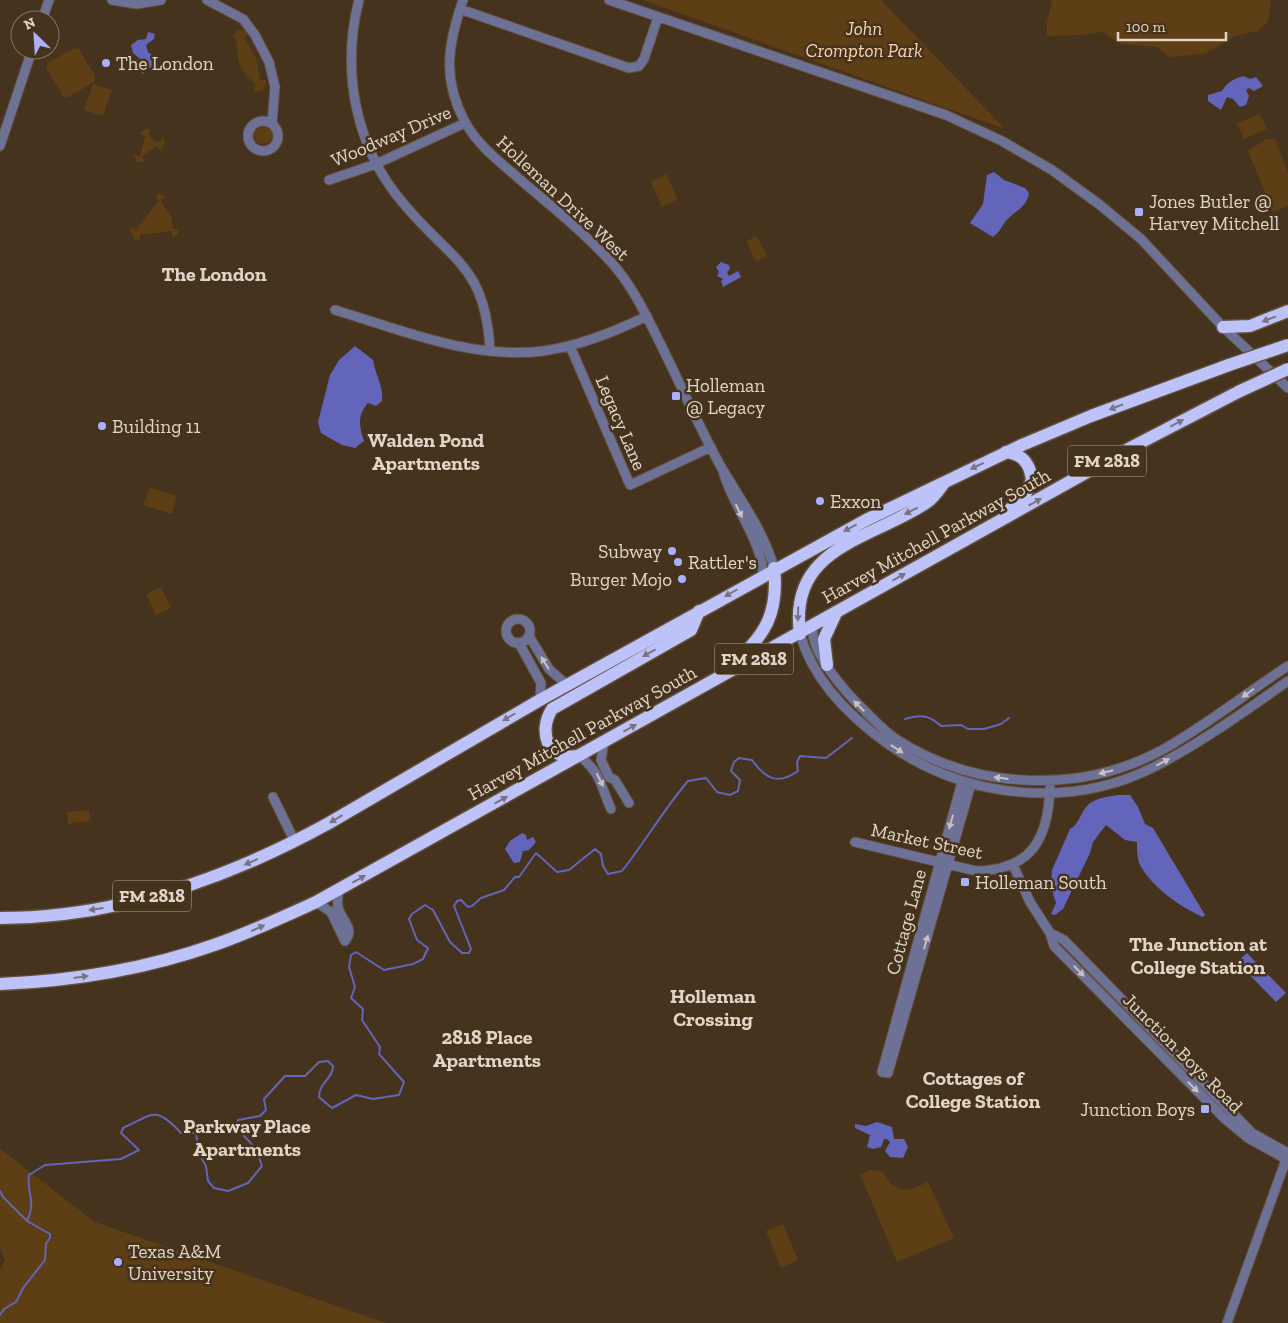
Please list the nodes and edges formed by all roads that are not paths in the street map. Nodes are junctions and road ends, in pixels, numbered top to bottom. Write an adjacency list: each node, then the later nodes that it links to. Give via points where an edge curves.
1 (112, 0): 2 (street, via 137,4)
2 (161, 0)
3 (207, 0): 9 (street, via 243,19 255,35 269,62 275,87)
4 (359, 0): 12 (street, via 352,33 352,85)
5 (609, 0): 7 (street)
6 (461, 4): 7 (street, via 629,68 639,66 644,59); 10 (street, Holleman Drive West, via 450,41 449,66 455,97)
7 (658, 17): 17 (street, via 946,115 1002,140 1052,170 1141,239)
8 (29, 60): 11 (street)
9 (272, 123)
10 (466, 123): 12 (street, Woodway Drive); 16 (street, Holleman Drive West, via 487,150 613,264)
11 (0, 146)
12 (376, 164): 13 (street, Woodway Drive); 20 (street, via 403,203 468,270 485,306)
13 (329, 180)
14 (336, 310): 20 (street, via 434,340)
15 (1288, 311): 17 (highway, one-way to 17, via 1250,326)
16 (647, 316): 19 (street, via 621,329); 23 (street, Holleman Drive West)
17 (1223, 327): 22 (street)
18 (1288, 345): 24 (highway, Harvey Mitchell Parkway South / FM 2818, one-way to 24, bridge, via 1091,416)
19 (570, 346): 20 (street, via 541,351); 23 (street, Legacy Lane, via 630,485)
20 (490, 350)
21 (1288, 369): 27 (highway, Harvey Mitchell Parkway South / FM 2818, one-way to 21, bridge, via 1132,447)
22 (1288, 388)
23 (711, 447): 25 (street, Holleman Drive West)
24 (1006, 452): 26 (highway, Harvey Mitchell Parkway South / FM 2818, one-way to 26); 27 (highway, via 1022,457 1028,463 1032,480 1025,495)
25 (721, 466): 28 (street, Holleman Drive West, one-way to 28, via 726,486); 28 (street, Holleman Drive West, via 745,503 769,551)
26 (947, 479): 28 (highway, Harvey Mitchell Parkway South / FM 2818, one-way to 28); 32 (highway, one-way to 32, via 928,502 842,547 818,564 803,586 799,601)
27 (992, 526): 30 (highway, Harvey Mitchell Parkway South / FM 2818, one-way to 27)
28 (769, 572): 29 (highway, Harvey Mitchell Parkway South / FM 2818, one-way to 29); 38 (highway, via 776,595 774,608 760,638)
29 (698, 612): 39 (highway, Harvey Mitchell Parkway South / FM 2818); 42 (highway, one-way to 42, via 691,630 552,709 544,730 550,746 568,758)
30 (836, 613): 31 (highway, Harvey Mitchell Parkway South / FM 2818); 35 (highway, via 824,638)
31 (813, 626): 32 (highway, Harvey Mitchell Parkway South / FM 2818); 35 (street, via 813,640)
32 (800, 634): 38 (highway, Harvey Mitchell Parkway South / FM 2818); 44 (street, one-way to 44, via 803,645 831,692 855,718 934,772)
33 (529, 636): 34 (street); 34 (street, via 529,627 523,620 511,621 507,626 508,638); 39 (street, one-way to 33, via 549,669)
34 (519, 643): 40 (street, via 541,683)
35 (827, 665): 43 (street, one-way to 35, via 985,775 920,752 898,740 875,721)
36 (1288, 666): 43 (street, one-way to 43, via 1162,750 1108,772)
37 (1288, 681): 45 (street, one-way to 37, via 1093,788 1153,768 1194,745)
38 (708, 684): 41 (highway, Harvey Mitchell Parkway South / FM 2818, one-way to 38)
39 (567, 685): 40 (highway, Harvey Mitchell Parkway South / FM 2818)
40 (540, 700): 49 (highway, Harvey Mitchell Parkway South / FM 2818, one-way to 49)
41 (604, 742): 42 (highway, Harvey Mitchell Parkway South / FM 2818); 47 (street, via 601,760 609,777 615,780)
42 (580, 756): 48 (street, one-way to 48, via 595,769); 53 (highway, Harvey Mitchell Parkway South / FM 2818, one-way to 42)
43 (1050, 780): 45 (street, Market Street)
44 (967, 783): 45 (street, via 1015,792); 51 (street, Cottage Lane)
45 (1050, 792): 52 (street, Market Street, via 1044,824 1035,847)
46 (273, 797): 49 (street)
47 (629, 802)
48 (612, 809)
49 (295, 842): 55 (highway, Harvey Mitchell Parkway South / FM 2818, one-way to 55, via 232,870 151,897 105,908)
50 (855, 842): 51 (street, Market Street)
51 (943, 863): 52 (street, Market Street, via 976,871 996,871); 57 (street, Cottage Lane)
52 (1013, 865): 58 (street, Junction Boys Road, via 1054,946 1224,1118 1248,1138)
53 (339, 890): 54 (highway, Harvey Mitchell Parkway South / FM 2818); 54 (street, via 338,908 349,931 345,941 331,912)
54 (316, 902): 56 (highway, Harvey Mitchell Parkway South / FM 2818, one-way to 54, via 95,975 164,960 252,931)
55 (0, 918)
56 (0, 984)
57 (885, 1072)
58 (1287, 1155): 59 (street)
59 (1227, 1323)

